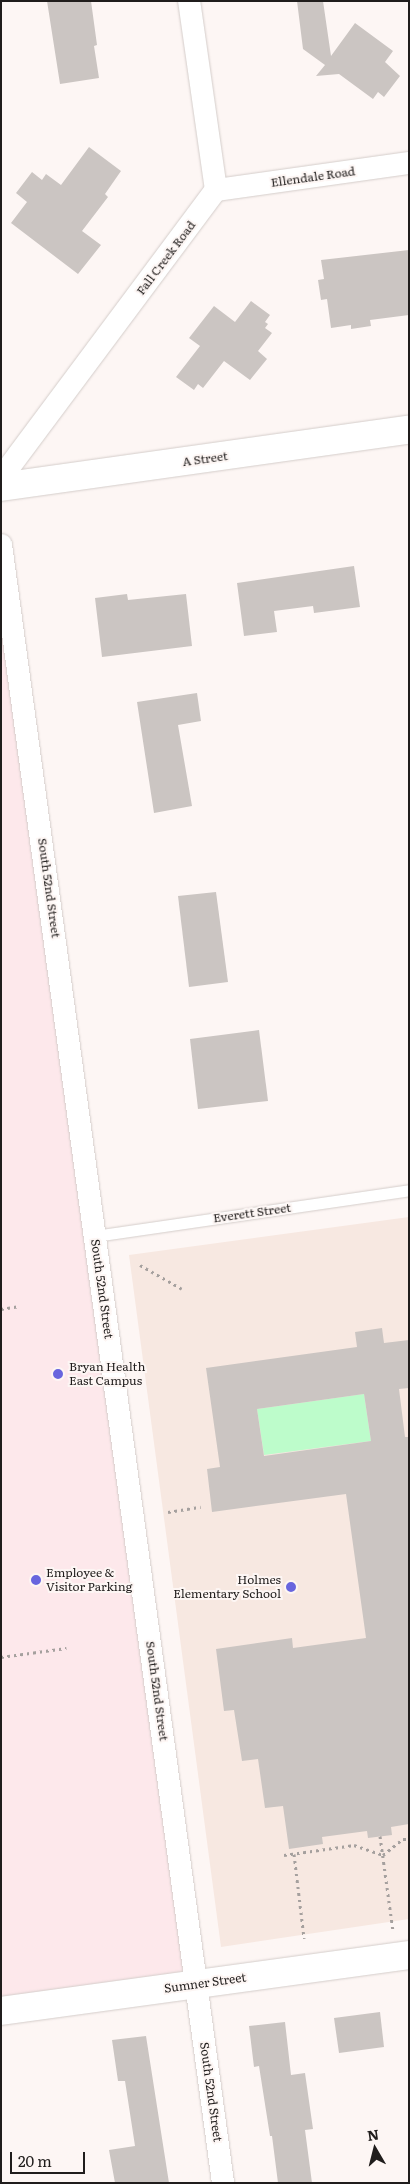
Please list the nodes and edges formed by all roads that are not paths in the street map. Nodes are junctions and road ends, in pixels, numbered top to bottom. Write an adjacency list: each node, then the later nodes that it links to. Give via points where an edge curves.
1 (189, 1): 3 (street)
2 (409, 163): 3 (street, Ellendale Road)
3 (216, 190): 5 (street, Fall Creek Road)
4 (409, 430): 6 (street, A Street)
5 (1, 478)
6 (1, 488)
7 (1, 545): 9 (street, South 52nd Street)
8 (409, 1190): 9 (lane, Everett Street)
9 (95, 1236): 11 (street, South 52nd Street)
10 (409, 1955): 11 (street, Sumner Street)
11 (196, 1984): 12 (street, Sumner Street); 13 (street, South 52nd Street)
12 (1, 2011)
13 (223, 2183)

